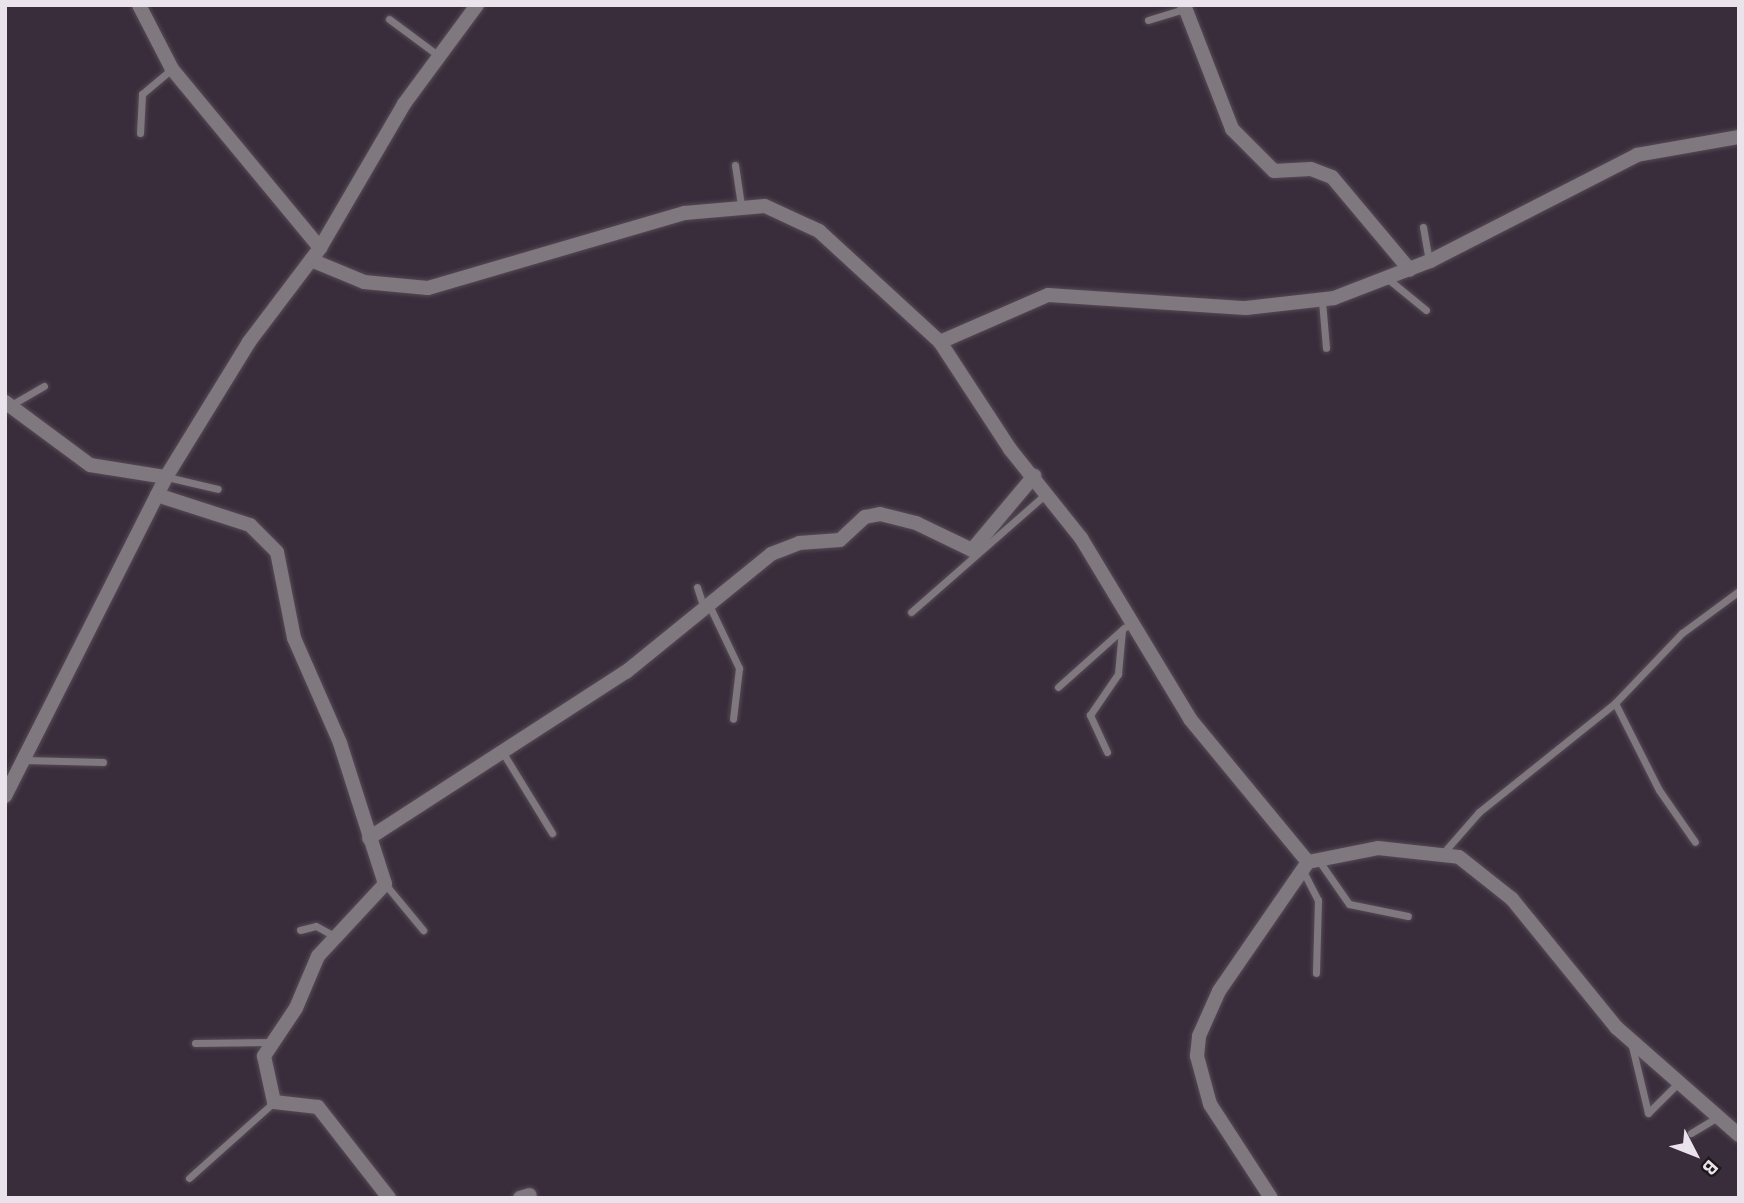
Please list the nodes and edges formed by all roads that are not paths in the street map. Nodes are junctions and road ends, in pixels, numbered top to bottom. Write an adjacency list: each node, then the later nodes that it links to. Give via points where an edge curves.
1 (139, 5): 7 (street)
2 (477, 5): 6 (street)
3 (1185, 7): 5 (lane); 16 (street, via 1232,130 1274,171 1311,169 1332,177)
4 (389, 19): 6 (lane)
5 (1148, 20)
6 (439, 56): 13 (street)
7 (172, 69): 8 (lane, via 142,94); 13 (street)
8 (140, 133)
9 (1739, 138): 15 (street, via 1637,155)
10 (735, 165): 11 (lane)
11 (741, 205): 14 (street, via 671,216 428,288 364,282); 20 (street, via 793,215 819,231)
12 (1423, 227): 15 (lane)
13 (320, 248): 14 (street)
14 (311, 260): 25 (street, via 249,342)
15 (1430, 261): 16 (street)
16 (1410, 271): 17 (street)
17 (1388, 279): 18 (street); 19 (lane)
18 (1322, 301): 20 (street, via 1246,308 1048,295); 21 (lane)
19 (1426, 310)
20 (940, 342): 24 (street)
21 (1326, 348)
22 (44, 386): 23 (lane)
23 (8, 404): 25 (street, via 90,465)
24 (1034, 476): 27 (street); 31 (street, via 972,550 916,523 865,517 840,540 799,542 771,554)
25 (166, 477): 26 (lane); 28 (street)
26 (218, 489)
27 (1047, 492): 32 (lane); 33 (street)
28 (157, 495): 39 (street); 43 (street, via 250,525 273,543 294,638 340,743)
29 (697, 587): 31 (lane)
30 (1739, 591): 35 (lane, via 1682,633)
31 (707, 607): 36 (lane, via 739,668); 38 (street, via 626,672)
32 (911, 612)
33 (1126, 626): 34 (lane); 37 (lane, via 1118,674 1090,715); 46 (street, via 1190,719)
34 (1058, 687)
35 (1615, 703): 44 (lane, via 1659,790); 45 (lane, via 1479,812)
36 (733, 719)
37 (1107, 752)
38 (503, 753): 42 (lane); 43 (street, via 465,771 414,813)
39 (23, 760): 40 (lane); 41 (street)
40 (103, 762)
41 (6, 794)
42 (552, 833)
43 (369, 838): 47 (street)
44 (1695, 842)
45 (1444, 852): 46 (street, via 1378,848); 53 (street, via 1512,900)
46 (1309, 863): 48 (lane, via 1349,904); 52 (lane, via 1318,901); 63 (street, via 1219,991 1199,1036 1210,1104)
47 (385, 884): 50 (lane); 51 (street)
48 (1408, 916)
49 (300, 930): 51 (lane, via 316,926)
50 (423, 930)
51 (334, 936): 54 (street)
52 (1316, 973)
53 (1631, 1041): 56 (street); 56 (lane, via 1648,1113)
54 (270, 1042): 55 (lane); 57 (street, via 264,1056)
55 (195, 1043)
56 (1680, 1081): 58 (street)
57 (274, 1101): 61 (lane); 62 (street, via 317,1107)
58 (1719, 1115): 59 (lane); 60 (street)
59 (1690, 1133)
60 (1739, 1135)
61 (189, 1178)
62 (389, 1198)
63 (1271, 1198)

